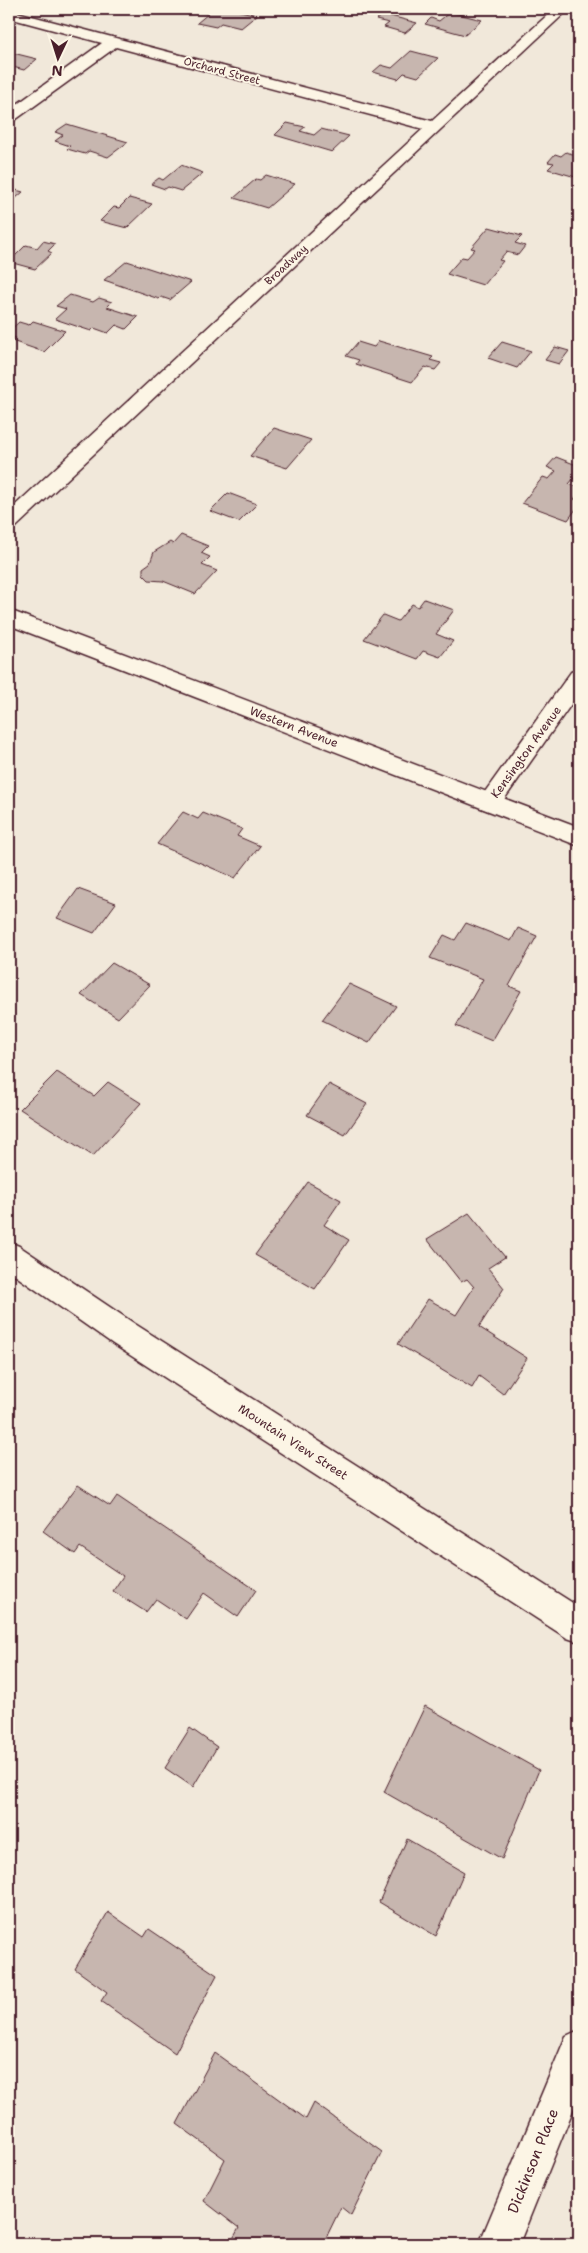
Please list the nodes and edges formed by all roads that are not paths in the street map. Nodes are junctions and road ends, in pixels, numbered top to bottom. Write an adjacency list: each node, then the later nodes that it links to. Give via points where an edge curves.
1 (562, 9): 5 (street, Broadway)
2 (9, 14): 3 (street, Orchard Street)
3 (114, 42): 4 (street); 5 (street, Orchard Street)
4 (9, 117)
5 (435, 127): 6 (street, Broadway)
6 (9, 522)
7 (9, 617): 9 (street, Western Avenue)
8 (579, 677): 9 (street, Kensington Avenue)
9 (490, 802): 10 (street, Western Avenue)
10 (579, 837)
11 (9, 1255): 12 (street, Mountain View Street, via 124,1334)
12 (579, 1626)
13 (579, 2049): 14 (street, Dickinson Place)
14 (499, 2244)

